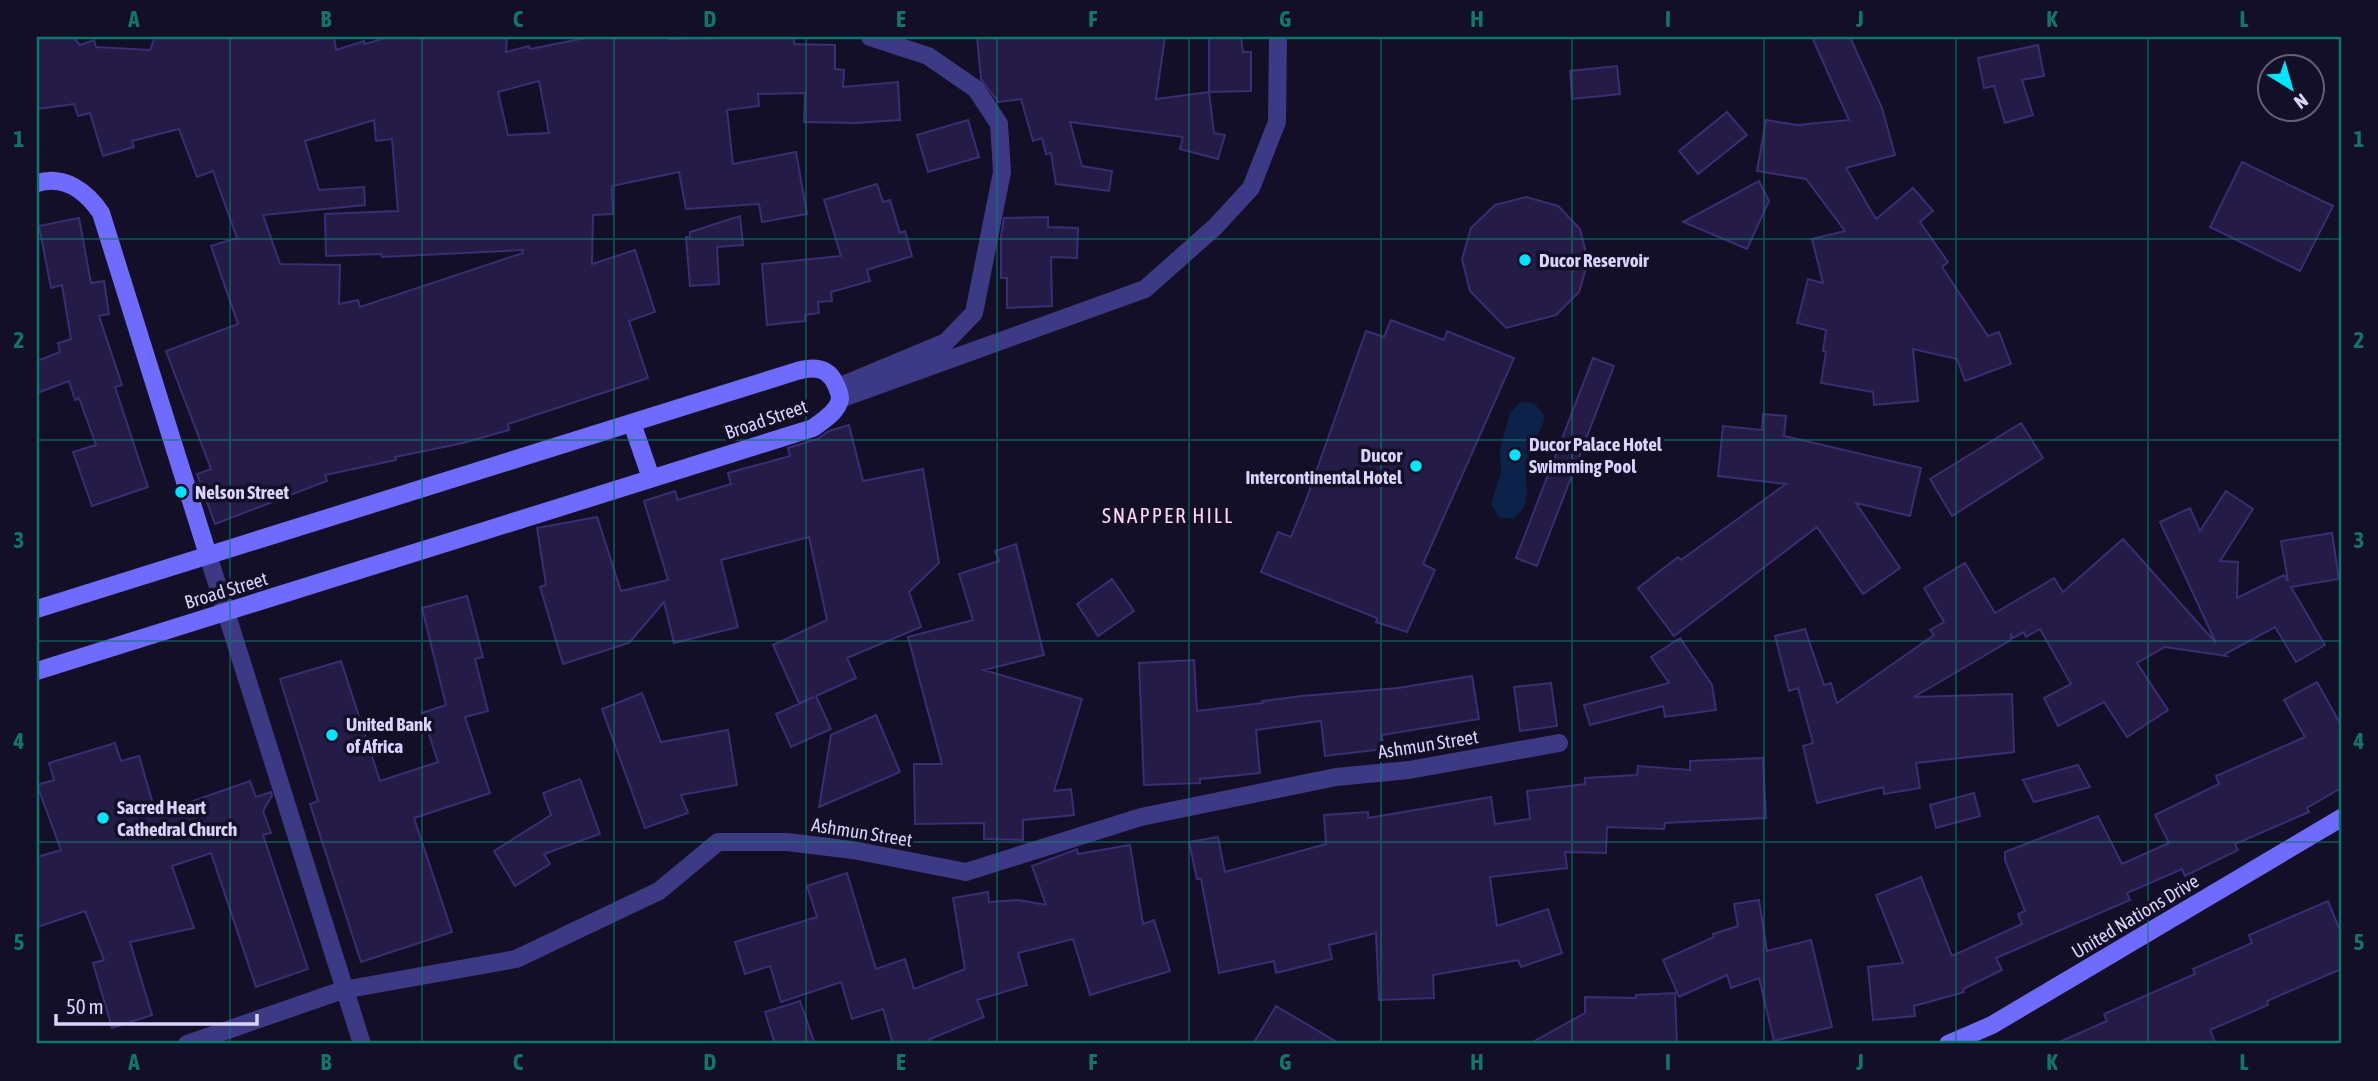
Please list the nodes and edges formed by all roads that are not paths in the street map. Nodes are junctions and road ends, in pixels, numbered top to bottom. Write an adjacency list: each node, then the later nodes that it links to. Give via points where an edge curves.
1 (870, 37): 4 (street, via 928,56 976,89 999,124 1002,172 974,313 946,342)
2 (1278, 37): 4 (street, via 1278,122 1251,188 1145,289)
3 (37, 183): 7 (street, via 66,183 84,192 101,213)
4 (839, 393): 5 (street, Broad Street, via 832,376 812,367); 6 (street, Broad Street, via 826,419 813,428)
5 (632, 423): 6 (street); 7 (street, Broad Street)
6 (651, 478): 9 (street, Broad Street)
7 (208, 555): 8 (street, Broad Street); 9 (street)
8 (37, 610)
9 (226, 612): 10 (street, Broad Street); 13 (street)
10 (37, 671)
11 (1559, 743): 13 (street, Ashmun Street, via 1409,770 1336,777 1141,817 966,872 787,842 718,842 659,891 516,959)
12 (2341, 818): 16 (street, United Nations Drive, via 1992,1025)
13 (343, 990): 14 (street, Ashmun Street); 15 (street)
14 (187, 1044)
15 (362, 1044)
16 (1948, 1044)

